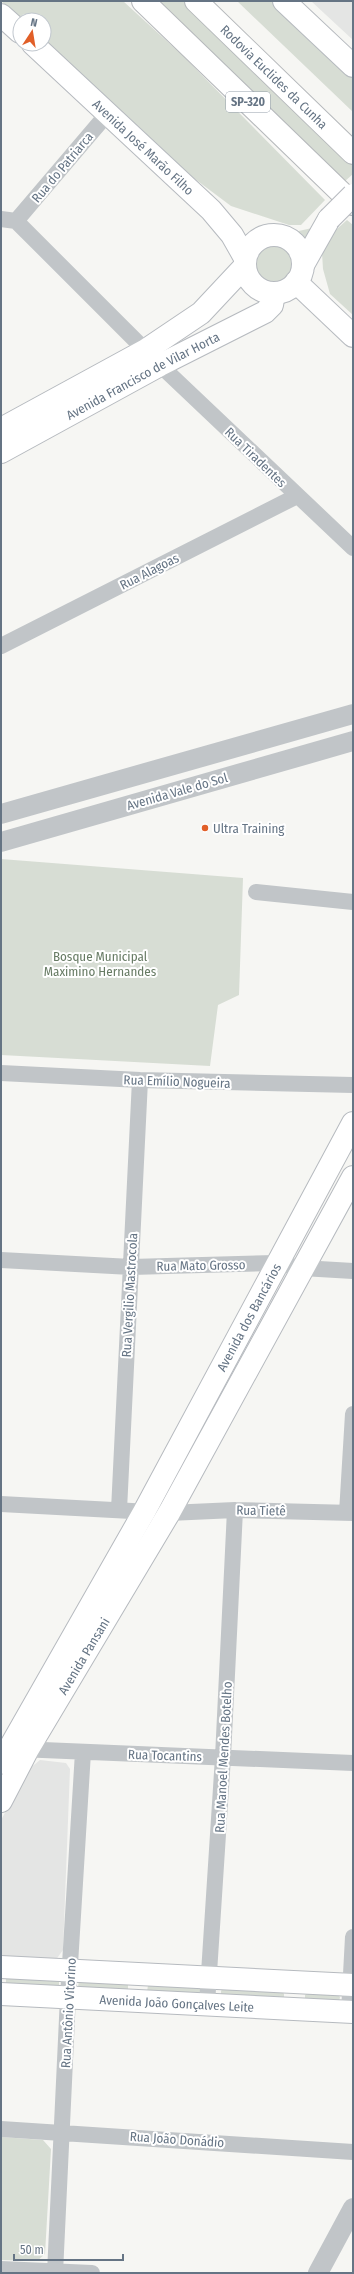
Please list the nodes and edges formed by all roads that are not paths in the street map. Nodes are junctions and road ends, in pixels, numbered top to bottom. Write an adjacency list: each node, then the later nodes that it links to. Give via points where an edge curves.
1 (143, 1): 11 (main road, SP-320)
2 (196, 1): 9 (main road, Rodovia Euclides da Cunha / SP-320)
3 (284, 1): 7 (main road)
4 (1, 15): 5 (main road)
5 (12, 25)
6 (42, 52): 8 (main road, Avenida José Marão Filho)
7 (353, 66)
8 (108, 113): 12 (street, Rua do Patriarca); 15 (main road, Avenida José Marão Filho, via 211,210 232,235)
9 (353, 153)
10 (353, 194): 13 (main road, bridge)
11 (353, 204)
12 (9, 220): 19 (street, Rua Tiradentes)
13 (327, 221): 14 (main road); 16 (main road)
14 (275, 235): 15 (main road, via 267,236 253,244); 16 (main road, via 292,241 300,252)
15 (245, 262): 17 (main road, via 248,276 254,285 263,291); 19 (main road, Avenida Francisco de Vilar Horta, via 201,313)
16 (300, 273): 17 (main road, via 290,288); 18 (main road)
17 (274, 293): 19 (main road, Avenida Francisco de Vilar Horta, via 272,305 265,312)
18 (353, 336)
19 (153, 357): 20 (main road, Avenida Francisco de Vilar Horta); 21 (street, Rua Tiradentes)
20 (2, 442)
21 (297, 496): 22 (street, Rua Tiradentes); 23 (street, Rua Alagoas)
22 (353, 548)
23 (1, 646)
24 (352, 718): 25 (street, Avenida Vale do Sol)
25 (257, 741): 27 (street); 28 (street, Avenida Vale do Sol)
26 (353, 741): 27 (street, Avenida Vale do Sol)
27 (264, 766): 29 (street, Avenida Vale do Sol)
28 (1, 814)
29 (1, 842)
30 (256, 892): 31 (street)
31 (353, 902)
32 (1, 1073): 33 (street, Rua Emílio Nogueira)
33 (140, 1080): 34 (street, Rua Emílio Nogueira); 39 (street, Rua Vergilio Mastrocola)
34 (353, 1085)
35 (353, 1123): 38 (main road, Avenida dos Bancários)
36 (353, 1177): 40 (main road, Avenida dos Bancários)
37 (1, 1260): 39 (street, Rua Mato Grosso)
38 (276, 1263): 39 (street, Rua Mato Grosso); 40 (street, Rua Mato Grosso); 46 (main road, Avenida dos Bancários)
39 (131, 1267): 44 (street, Rua Vergilio Mastrocola)
40 (302, 1268): 41 (street, Rua Mato Grosso); 47 (main road, Avenida dos Bancários)
41 (353, 1271)
42 (353, 1414): 48 (street)
43 (1, 1504): 44 (street)
44 (119, 1510): 46 (street)
45 (235, 1510): 47 (street, Rua Tietê); 48 (street, Rua Tietê); 51 (street, Rua Manoel Mendes Botelho)
46 (144, 1512): 47 (street, Rua Tietê); 49 (main road, Avenida Pansani)
47 (169, 1513): 49 (main road, Avenida Pansani)
48 (350, 1513)
49 (9, 1752): 50 (street, Rua Tocantins); 53 (main road, Avenida Pansani)
50 (83, 1752): 51 (street, Rua Tocantins); 56 (street, Rua Antônio Vitorino)
51 (223, 1757): 52 (street, Rua Tocantins); 58 (street, Rua Manoel Mendes Botelho)
52 (353, 1763)
53 (1, 1801)
54 (353, 1937): 60 (street)
55 (1, 1967): 56 (main road, Avenida João Gonçalves Leite)
56 (71, 1971): 57 (main road, Avenida João Gonçalves Leite); 62 (street, Rua Antônio Vitorino)
57 (140, 1974): 58 (main road, Avenida João Gonçalves Leite); 63 (main road)
58 (210, 1978): 59 (main road, Avenida João Gonçalves Leite); 64 (street, Rua Manoel Mendes Botelho)
59 (290, 1982): 60 (main road, Avenida João Gonçalves Leite); 65 (main road)
60 (352, 1985): 66 (street)
61 (1, 1994): 62 (main road, Avenida João Gonçalves Leite)
62 (68, 1997): 63 (main road, Avenida João Gonçalves Leite); 68 (street, Rua Antônio Vitorino)
63 (138, 2001): 64 (main road, Avenida João Gonçalves Leite)
64 (207, 2004): 65 (main road, Avenida João Gonçalves Leite)
65 (289, 2008): 66 (main road, Avenida João Gonçalves Leite)
66 (351, 2012)
67 (1, 2129): 68 (street, Rua João Donádio)
68 (62, 2132): 69 (street, Rua João Donádio); 72 (street, Rua Antônio Vitorino)
69 (353, 2152)
70 (353, 2208): 74 (street)
71 (1, 2269): 72 (street)
72 (55, 2272): 73 (street)
73 (92, 2273)
74 (318, 2273)

